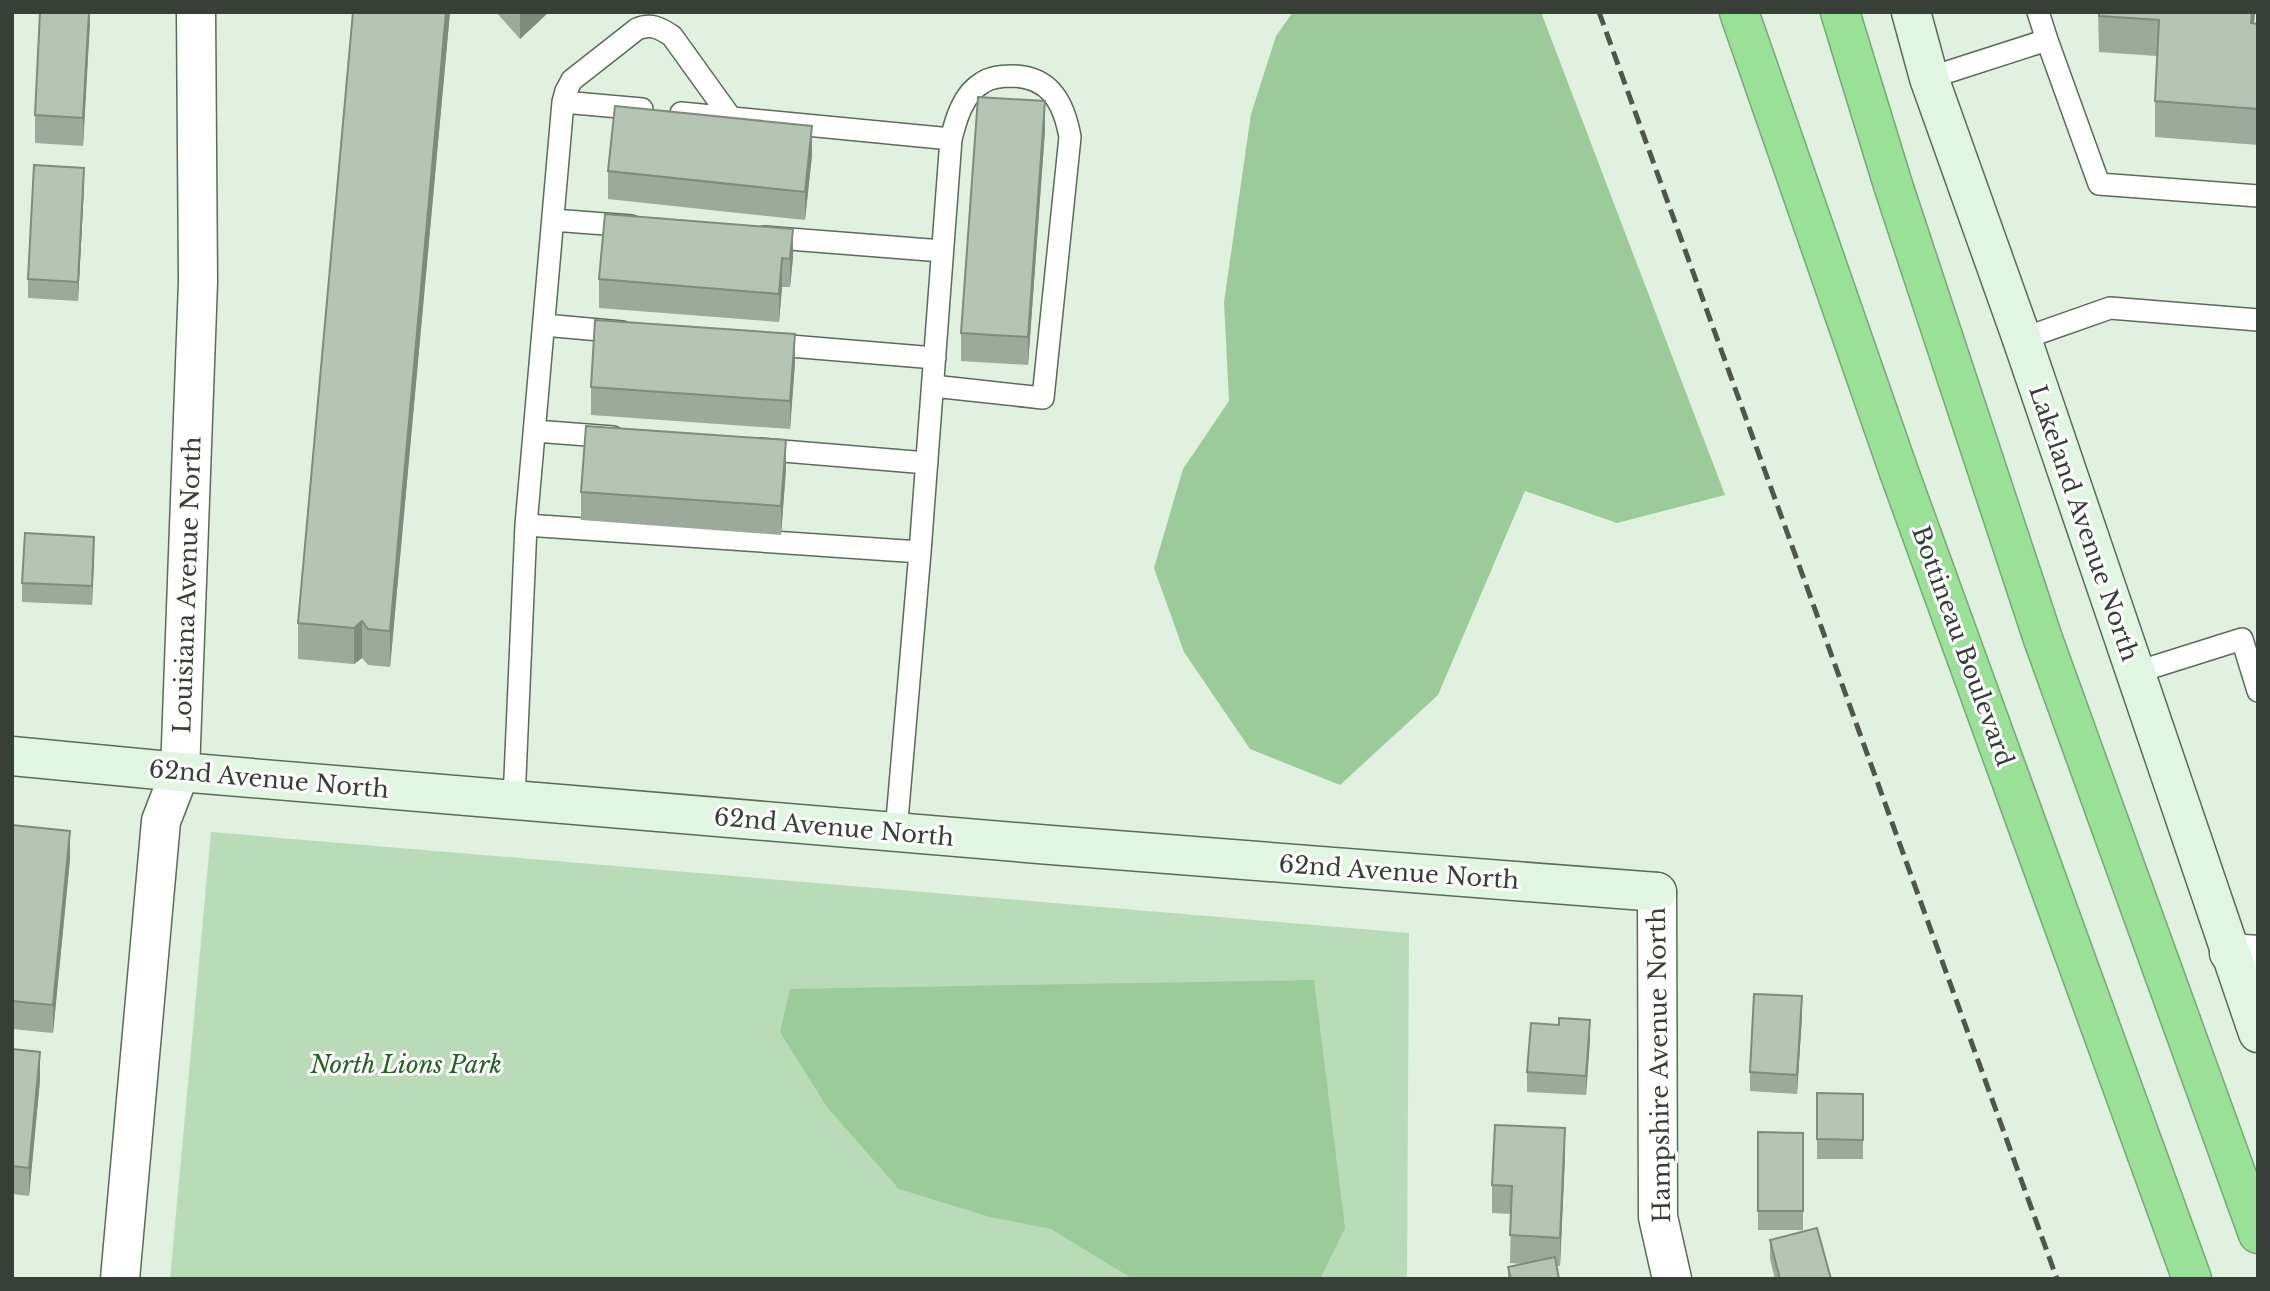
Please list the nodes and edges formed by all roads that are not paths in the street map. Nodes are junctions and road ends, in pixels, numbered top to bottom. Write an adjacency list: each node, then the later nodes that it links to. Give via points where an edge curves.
1 (196, 12): 32 (street, Louisiana Avenue North, via 198,282)
2 (1738, 12): 41 (highway, Bottineau Boulevard)
3 (1840, 12): 38 (highway, via 2043,639)
4 (1912, 12): 7 (street, Lakeland Avenue North)
5 (2038, 12): 6 (lane)
6 (2048, 40): 7 (lane); 11 (lane, via 2099,184)
7 (1929, 78): 19 (street, Lakeland Avenue North)
8 (563, 102): 9 (lane); 9 (lane, via 572,80 637,29 658,27 672,36); 12 (lane)
9 (731, 118): 10 (lane)
10 (951, 139): 15 (lane); 22 (lane, via 958,113 970,95 982,82 1004,76 1041,84 1054,94 1066,114 1070,137 1043,398)
11 (2258, 196)
12 (553, 220): 13 (lane); 17 (lane)
13 (650, 228)
14 (748, 236): 15 (lane)
15 (942, 251): 21 (lane)
16 (2258, 320): 19 (lane, via 2110,308)
17 (544, 325): 18 (lane); 23 (lane)
18 (638, 333)
19 (2022, 339): 29 (street, Lakeland Avenue North)
20 (746, 342): 21 (lane)
21 (934, 358): 22 (lane)
22 (933, 386): 26 (lane)
23 (534, 430): 24 (lane); 27 (lane)
24 (629, 438)
25 (737, 447): 26 (lane)
26 (927, 463): 28 (lane)
27 (526, 525): 28 (lane); 33 (lane)
28 (920, 552): 34 (lane)
29 (2134, 673): 30 (lane, via 2242,639); 36 (street, Lakeland Avenue North)
30 (2258, 691)
31 (12, 756): 32 (street, 62nd Avenue North)
32 (180, 772): 33 (street, 62nd Avenue North); 39 (street, Louisiana Avenue North, via 161,821)
33 (514, 800): 34 (street, 62nd Avenue North)
34 (896, 832): 35 (street, 62nd Avenue North)
35 (1657, 892): 40 (street, Hampshire Avenue North, via 1658,1217)
36 (2243, 954): 37 (street, Lakeland Avenue North)
37 (2258, 1033)
38 (2258, 1234)
39 (120, 1279)
40 (1672, 1279)
41 (2192, 1279)

